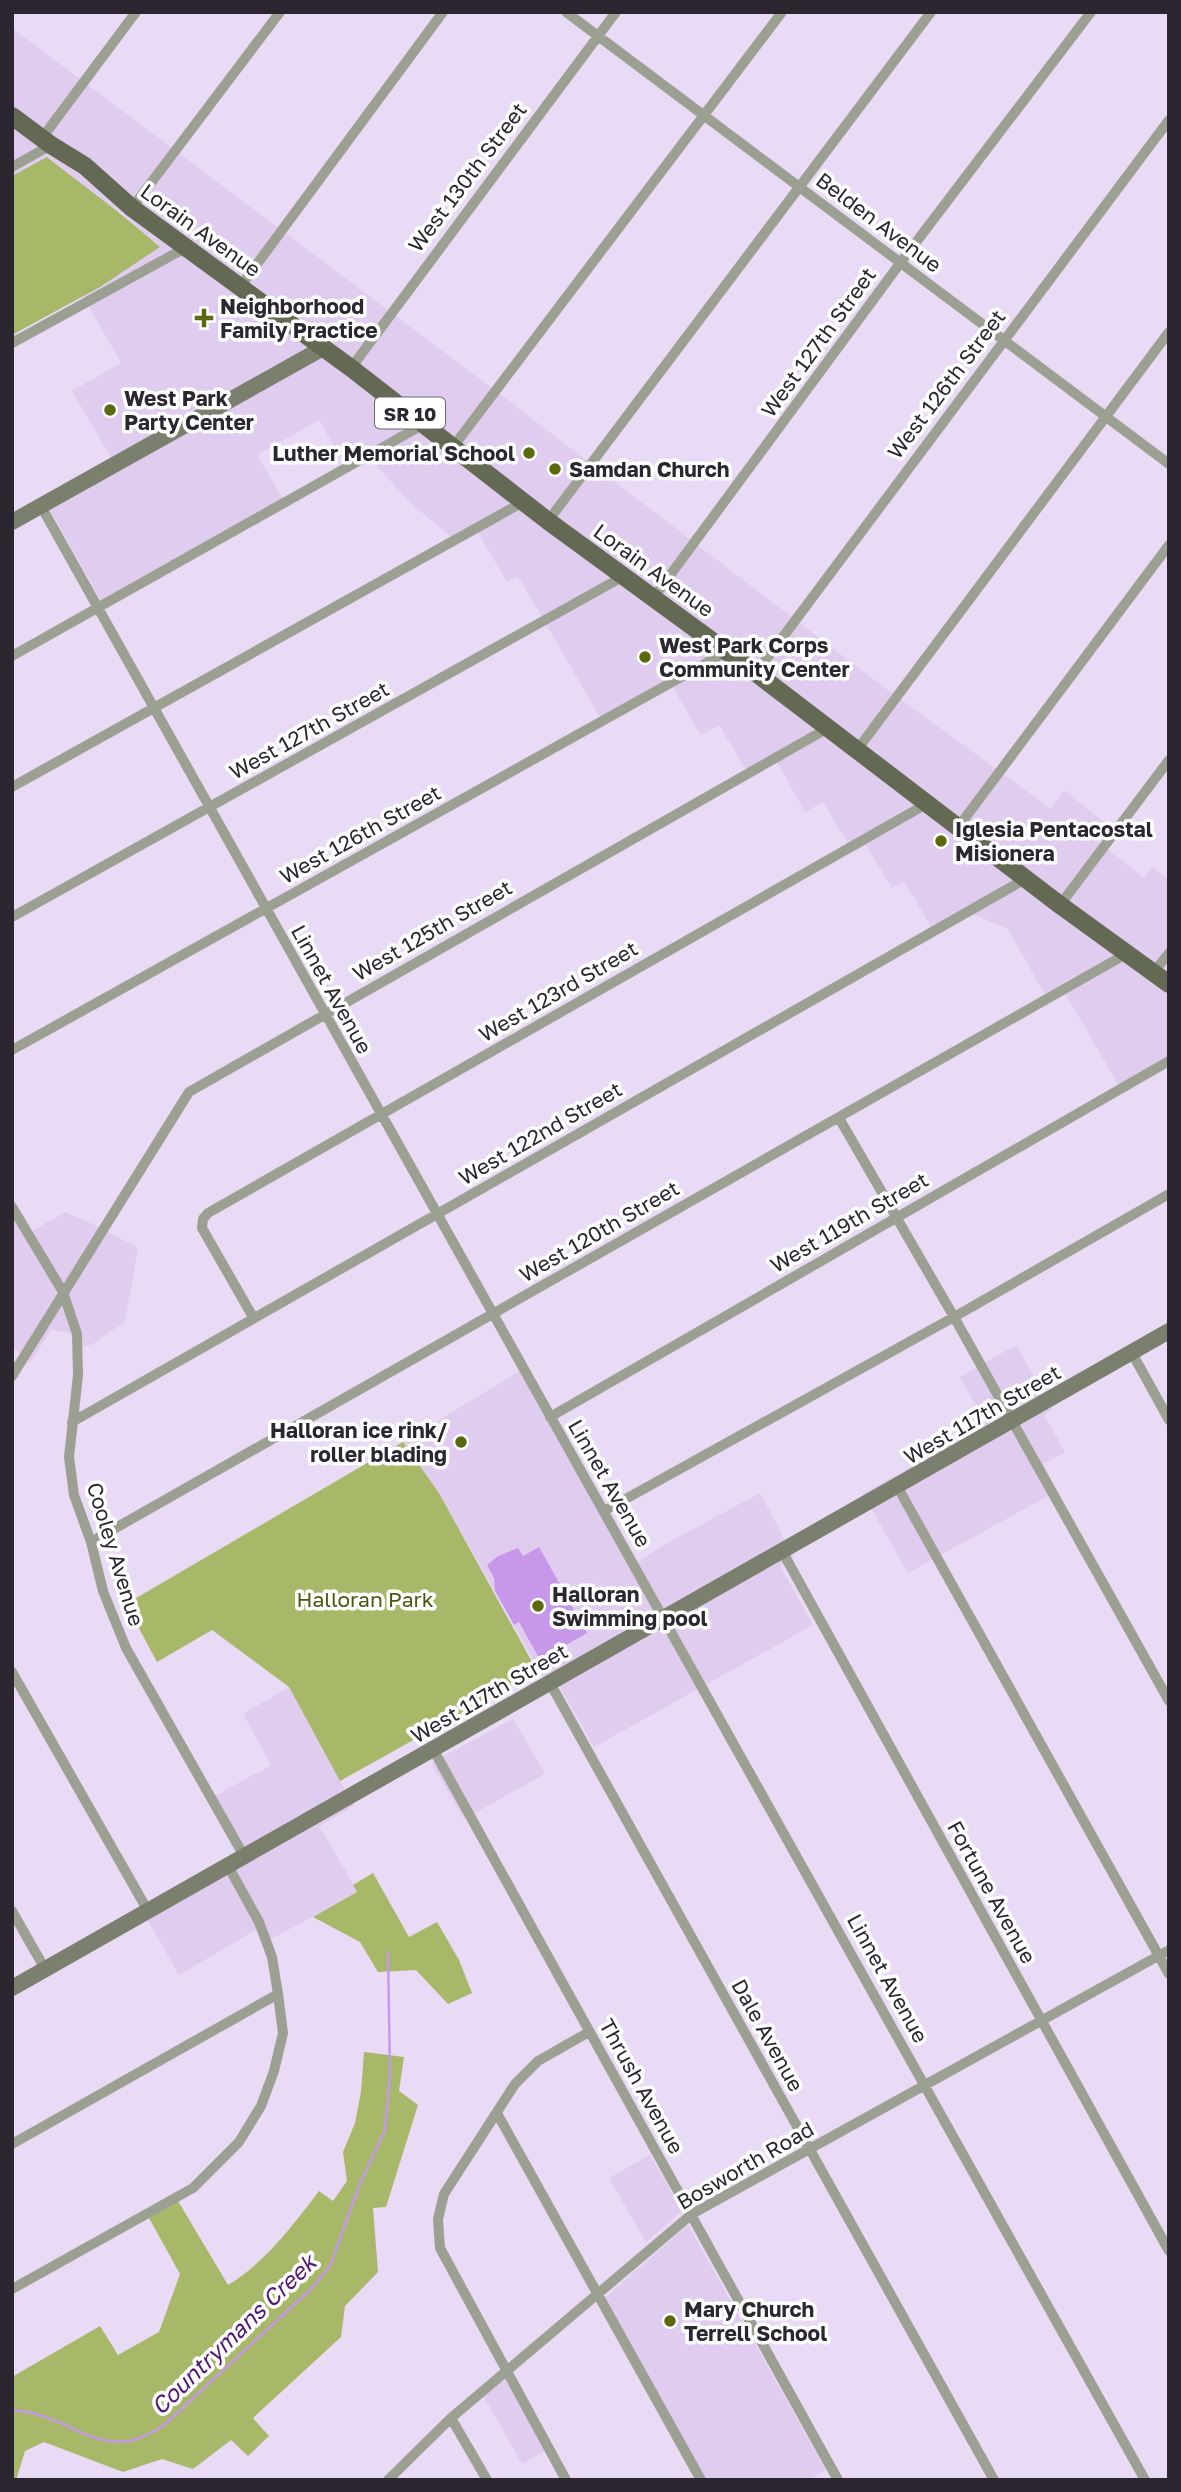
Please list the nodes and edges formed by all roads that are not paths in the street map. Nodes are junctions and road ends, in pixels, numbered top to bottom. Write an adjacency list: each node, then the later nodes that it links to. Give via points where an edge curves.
1 (136, 12): 13 (street)
2 (280, 12): 16 (street)
3 (443, 12): 19 (street)
4 (566, 12): 9 (street, Belden Avenue)
5 (616, 12): 9 (street, West 130th Street)
6 (782, 12): 11 (street)
7 (931, 12): 15 (street)
8 (1091, 12): 18 (street, West 127th Street)
9 (598, 37): 11 (street, Belden Avenue); 24 (street, West 130th Street)
10 (12, 116): 13 (main road, Lorain Avenue / SR 10)
11 (704, 116): 15 (street, Belden Avenue); 27 (street)
12 (1169, 120): 21 (street, West 126th Street)
13 (46, 141): 14 (street); 16 (main road, Lorain Avenue / SR 10, via 85,166)
14 (12, 167)
15 (799, 186): 18 (street, Belden Avenue); 31 (street)
16 (132, 208): 17 (main road, Lorain Avenue / SR 10)
17 (187, 247): 19 (main road, Lorain Avenue / SR 10); 22 (street)
18 (901, 262): 21 (street, Belden Avenue); 35 (street, West 127th Street)
19 (240, 286): 23 (main road, Lorain Avenue / SR 10)
20 (1169, 332): 25 (street)
21 (1003, 338): 25 (street, Belden Avenue); 39 (street, West 126th Street)
22 (12, 343)
23 (323, 348): 24 (main road, Lorain Avenue / SR 10); 30 (main road)
24 (351, 368): 26 (main road, Lorain Avenue / SR 10)
25 (1105, 415): 28 (street, Belden Avenue); 42 (street)
26 (424, 424): 27 (main road, Lorain Avenue / SR 10); 36 (street)
27 (453, 447): 29 (main road, Lorain Avenue / SR 10)
28 (1169, 464)
29 (523, 502): 31 (main road, Lorain Avenue / SR 10); 40 (street)
30 (41, 506): 32 (main road); 36 (street, Linnet Avenue)
31 (548, 521): 34 (main road, Lorain Avenue / SR 10)
32 (12, 522)
33 (1169, 545): 47 (street)
34 (624, 576): 35 (main road, Lorain Avenue / SR 10); 46 (street, West 127th Street)
35 (654, 597): 37 (main road, Lorain Avenue / SR 10)
36 (97, 609): 38 (street); 40 (street, Linnet Avenue)
37 (726, 652): 39 (main road, Lorain Avenue / SR 10); 50 (street, West 126th Street)
38 (12, 656)
39 (756, 673): 41 (main road, Lorain Avenue / SR 10)
40 (153, 709): 44 (street); 46 (street, Linnet Avenue)
41 (828, 728): 42 (main road, Lorain Avenue / SR 10); 56 (street, West 125th Street)
42 (857, 750): 45 (main road, Lorain Avenue / SR 10)
43 (1169, 760): 49 (street)
44 (12, 787)
45 (928, 803): 47 (main road, Lorain Avenue / SR 10); 59 (street, West 123rd Street)
46 (208, 808): 50 (street, Linnet Avenue); 51 (street, West 127th Street)
47 (959, 826): 48 (main road, Lorain Avenue / SR 10)
48 (1027, 878): 49 (main road, Lorain Avenue / SR 10); 63 (street, West 122nd Street)
49 (1060, 905): 53 (main road, Lorain Avenue / SR 10)
50 (265, 909): 56 (street, Linnet Avenue); 57 (street, West 126th Street)
51 (12, 917)
52 (1169, 953): 54 (street)
53 (1126, 954): 54 (main road, Lorain Avenue / SR 10); 60 (street, West 120th Street)
54 (1153, 972): 55 (main road, Lorain Avenue / SR 10)
55 (1169, 984)
56 (324, 1014): 59 (street, Linnet Avenue); 65 (street, West 125th Street, via 189,1092)
57 (12, 1050)
58 (1169, 1062): 64 (street, West 119th Street)
59 (380, 1114): 63 (street, Linnet Avenue); 67 (street, West 123rd Street, via 203,1219 202,1228)
60 (839, 1118): 64 (street); 66 (street, West 120th Street)
61 (1169, 1194): 68 (street)
62 (12, 1207): 65 (street, Cooley Avenue)
63 (436, 1214): 66 (street, Linnet Avenue); 67 (street, West 122nd Street)
64 (896, 1217): 68 (street); 72 (street, West 119th Street)
65 (63, 1292): 71 (street, West 125th Street); 75 (street, Cooley Avenue, via 77,1334)
66 (492, 1314): 72 (street, Linnet Avenue); 78 (street, West 120th Street)
67 (253, 1317): 75 (street, West 122nd Street)
68 (954, 1317): 74 (street); 77 (street)
69 (1169, 1331): 70 (main road, West 117th Street)
70 (1132, 1353): 73 (street); 74 (main road, West 117th Street)
71 (12, 1376)
72 (550, 1417): 77 (street, Linnet Avenue)
73 (1169, 1420)
74 (1013, 1421): 76 (main road, West 117th Street); 83 (street)
75 (72, 1422): 78 (street, Cooley Avenue, via 69,1457 74,1495)
76 (897, 1486): 79 (main road, West 117th Street); 89 (street)
77 (604, 1511): 80 (street, Linnet Avenue)
78 (90, 1542): 85 (street, Cooley Avenue, via 126,1648)
79 (782, 1550): 80 (main road, West 117th Street); 94 (street, Fortune Avenue)
80 (665, 1617): 82 (main road, West 117th Street); 96 (street, Linnet Avenue)
81 (12, 1672): 88 (street)
82 (550, 1683): 84 (main road, West 117th Street); 99 (street, Dale Avenue)
83 (1169, 1701)
84 (433, 1749): 85 (main road, West 117th Street); 95 (street, Thrush Avenue)
85 (244, 1856): 86 (main road, West 117th Street)
86 (228, 1866): 88 (main road, West 117th Street); 93 (street, via 259,1922 272,1957)
87 (12, 1911): 90 (street)
88 (148, 1911): 90 (main road, West 117th Street)
89 (1164, 1953): 91 (street); 94 (street, Bosworth Road)
90 (45, 1969): 92 (main road, West 117th Street)
91 (1169, 1974)
92 (12, 1988)
93 (278, 1994): 98 (street); 102 (street, via 283,2033 274,2071 261,2106 239,2142 193,2188)
94 (1041, 2021): 96 (street, Bosworth Road); 101 (street, Fortune Avenue)
95 (589, 2032): 97 (street, via 538,2061 515,2084); 100 (street, Thrush Avenue)
96 (925, 2085): 99 (street, Bosworth Road); 112 (street, Linnet Avenue)
97 (498, 2115): 103 (street); 104 (street, via 444,2194 438,2218 440,2248)
98 (12, 2144)
99 (810, 2149): 100 (street, Bosworth Road); 111 (street, Dale Avenue)
100 (692, 2214): 103 (street, Bosworth Road); 110 (street, Thrush Avenue)
101 (1169, 2251)
102 (12, 2289)
103 (597, 2295): 104 (street, Bosworth Road); 109 (street)
104 (505, 2371): 105 (street, Bosworth Road); 108 (street)
105 (451, 2418): 106 (street, Bosworth Road); 107 (street)
106 (388, 2480)
107 (487, 2480)
108 (566, 2480)
109 (701, 2480)
110 (838, 2480)
111 (994, 2480)
112 (1145, 2480)

